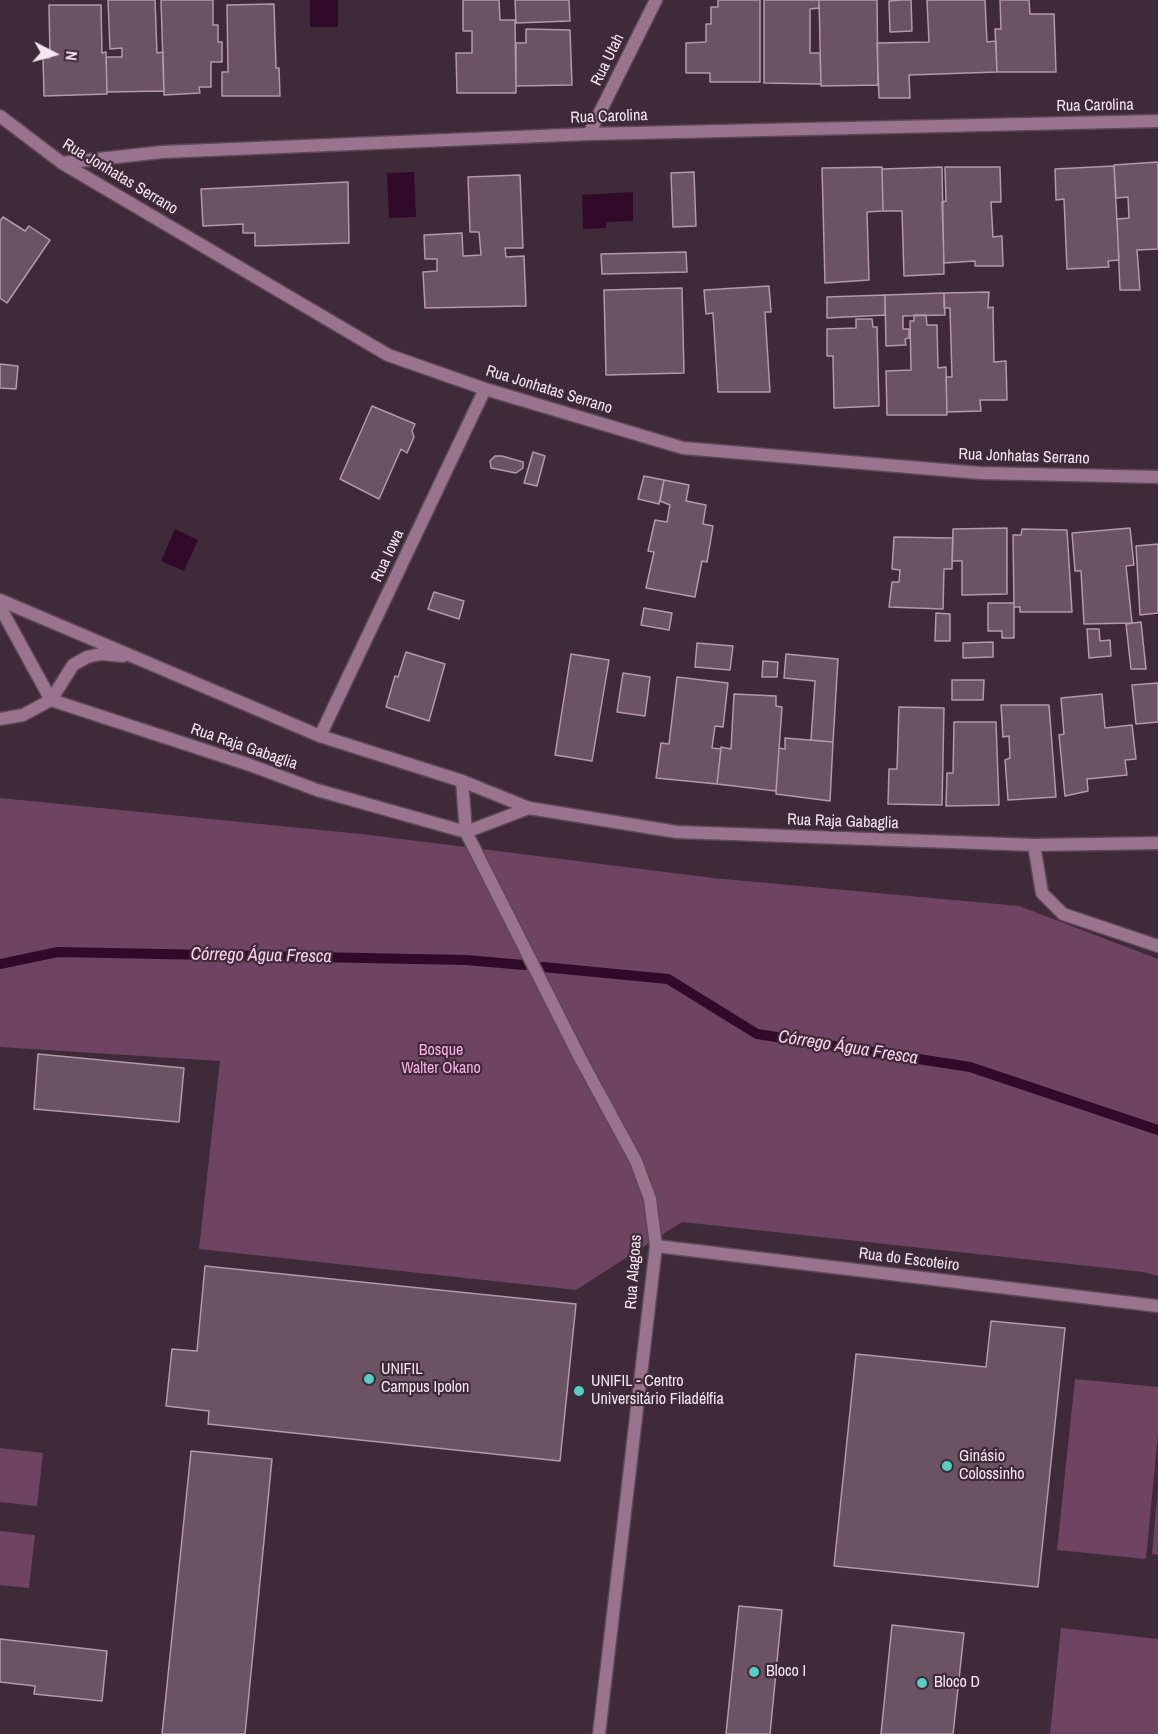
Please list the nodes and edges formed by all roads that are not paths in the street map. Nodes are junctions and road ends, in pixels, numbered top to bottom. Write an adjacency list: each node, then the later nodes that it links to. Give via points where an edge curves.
1 (656, 0): 4 (street, Rua Utah)
2 (0, 116): 5 (street, Rua Jonhatas Serrano)
3 (1158, 121): 4 (street, Rua Carolina)
4 (590, 134): 5 (street, Rua Carolina, via 162,152)
5 (62, 163): 6 (street, Rua Jonhatas Serrano, via 388,355)
6 (485, 389): 7 (street, Rua Jonhatas Serrano, via 683,448 980,473); 13 (street, Rua Iowa)
7 (1158, 477)
8 (0, 600): 10 (street, Rua Raja Gabaglia)
9 (0, 606): 11 (street)
10 (134, 657): 11 (street, via 87,657 73,665); 13 (street, Rua Raja Gabaglia)
11 (51, 700): 12 (street, via 23,715); 16 (street, Rua Raja Gabaglia, via 317,790)
12 (0, 719)
13 (320, 736): 14 (street, Rua Raja Gabaglia)
14 (462, 781): 15 (street, Rua Raja Gabaglia); 16 (street, Rua Alagoas)
15 (529, 808): 16 (street); 18 (street, Rua Raja Gabaglia, via 677,832)
16 (466, 832): 20 (street, Rua Alagoas, via 636,1161 650,1199)
17 (1158, 843): 18 (street, Rua Raja Gabaglia)
18 (1034, 845): 19 (street, via 1042,893 1063,914)
19 (1158, 946)
20 (656, 1246): 21 (street, Rua do Escoteiro); 22 (street, Rua Alagoas)
21 (1158, 1306)
22 (599, 1734)

